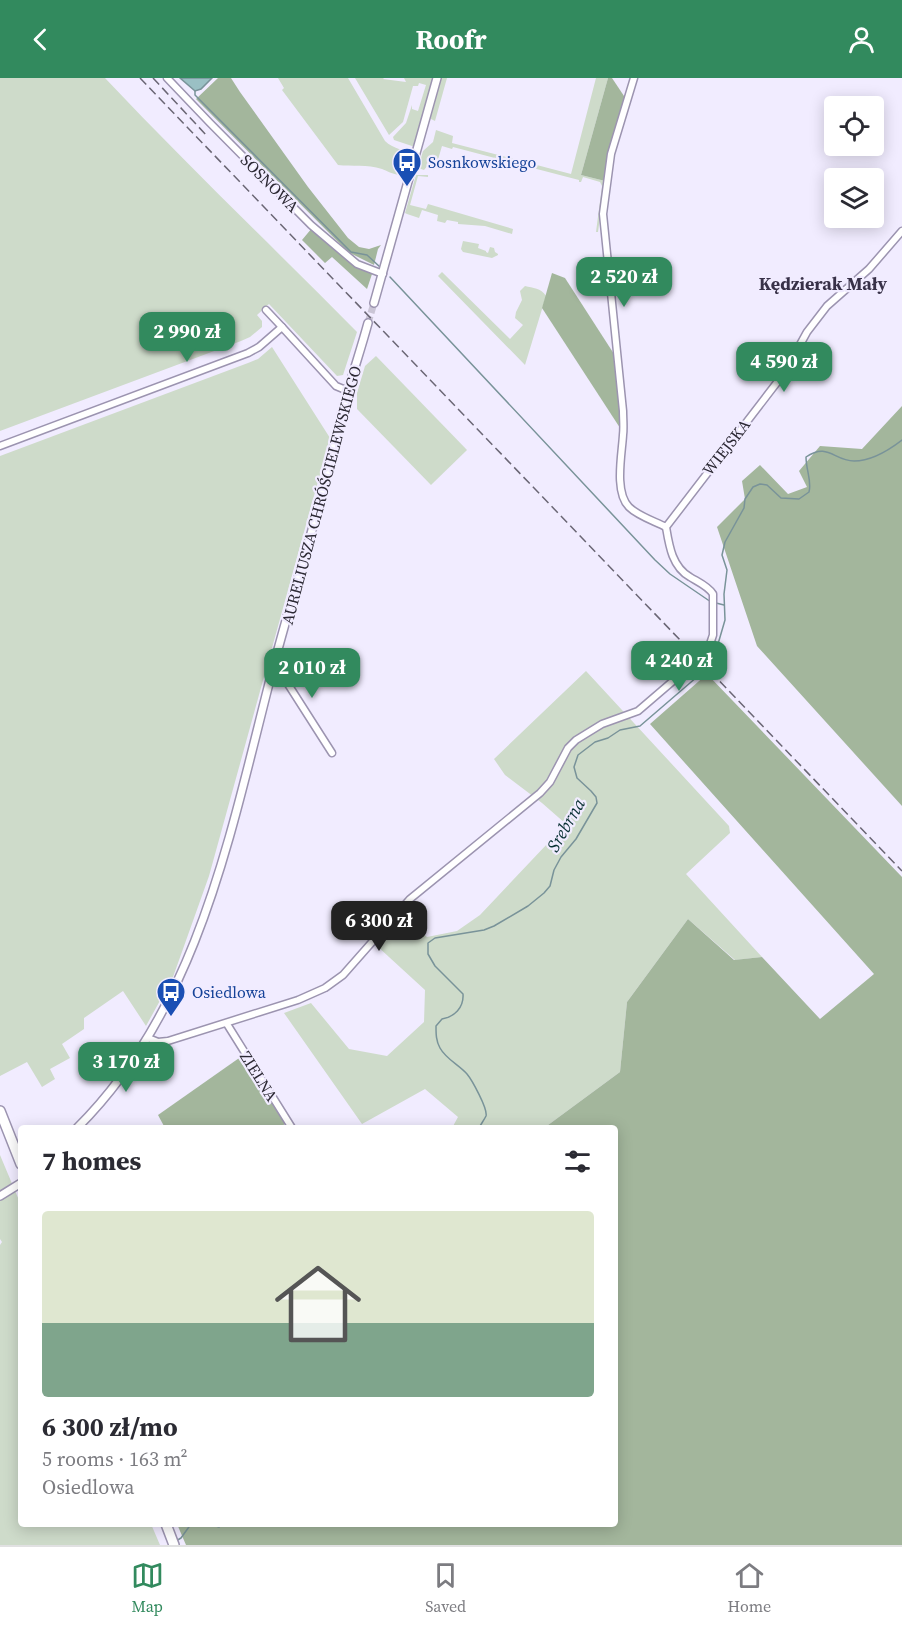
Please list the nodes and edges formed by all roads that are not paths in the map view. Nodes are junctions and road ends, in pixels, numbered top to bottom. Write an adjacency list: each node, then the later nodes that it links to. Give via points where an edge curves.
1 (167, 78): 5 (street, SOSNOWA, via 311,225 357,264)
2 (437, 78): 5 (street)
3 (634, 78): 12 (street, via 611,154 603,214 622,411 620,484 628,506)
4 (902, 231): 12 (street, WIEJSKA, via 869,269 827,306 785,372)
5 (383, 274): 6 (street)
6 (374, 303)
7 (266, 310): 9 (street)
8 (368, 322): 10 (street, AURELIUSZA CHRÓŚCIELEWSKIEGO)
9 (282, 327): 10 (street, via 334,384); 11 (street, via 248,353)
10 (348, 391): 13 (street, AURELIUSZA CHRÓŚCIELEWSKIEGO)
11 (0, 446)
12 (666, 526): 15 (street, via 679,569 713,594 713,635 705,655 638,711 602,724 576,740 540,793 410,898 343,975 298,1000)
13 (273, 667): 14 (street, via 279,670); 16 (street, AURELIUSZA CHRÓŚCIELEWSKIEGO, via 207,906 174,990)
14 (332, 753)
15 (227, 1024): 16 (street, via 165,1042); 19 (street, ZIELNA)
16 (148, 1038): 18 (street, AURELIUSZA CHRÓŚCIELEWSKIEGO, via 117,1084)
17 (0, 1111): 20 (main road)
18 (80, 1125)
19 (290, 1125)
20 (18, 1156)
21 (18, 1185): 22 (street)
22 (0, 1196)
23 (167, 1527): 24 (main road)
24 (174, 1545)

